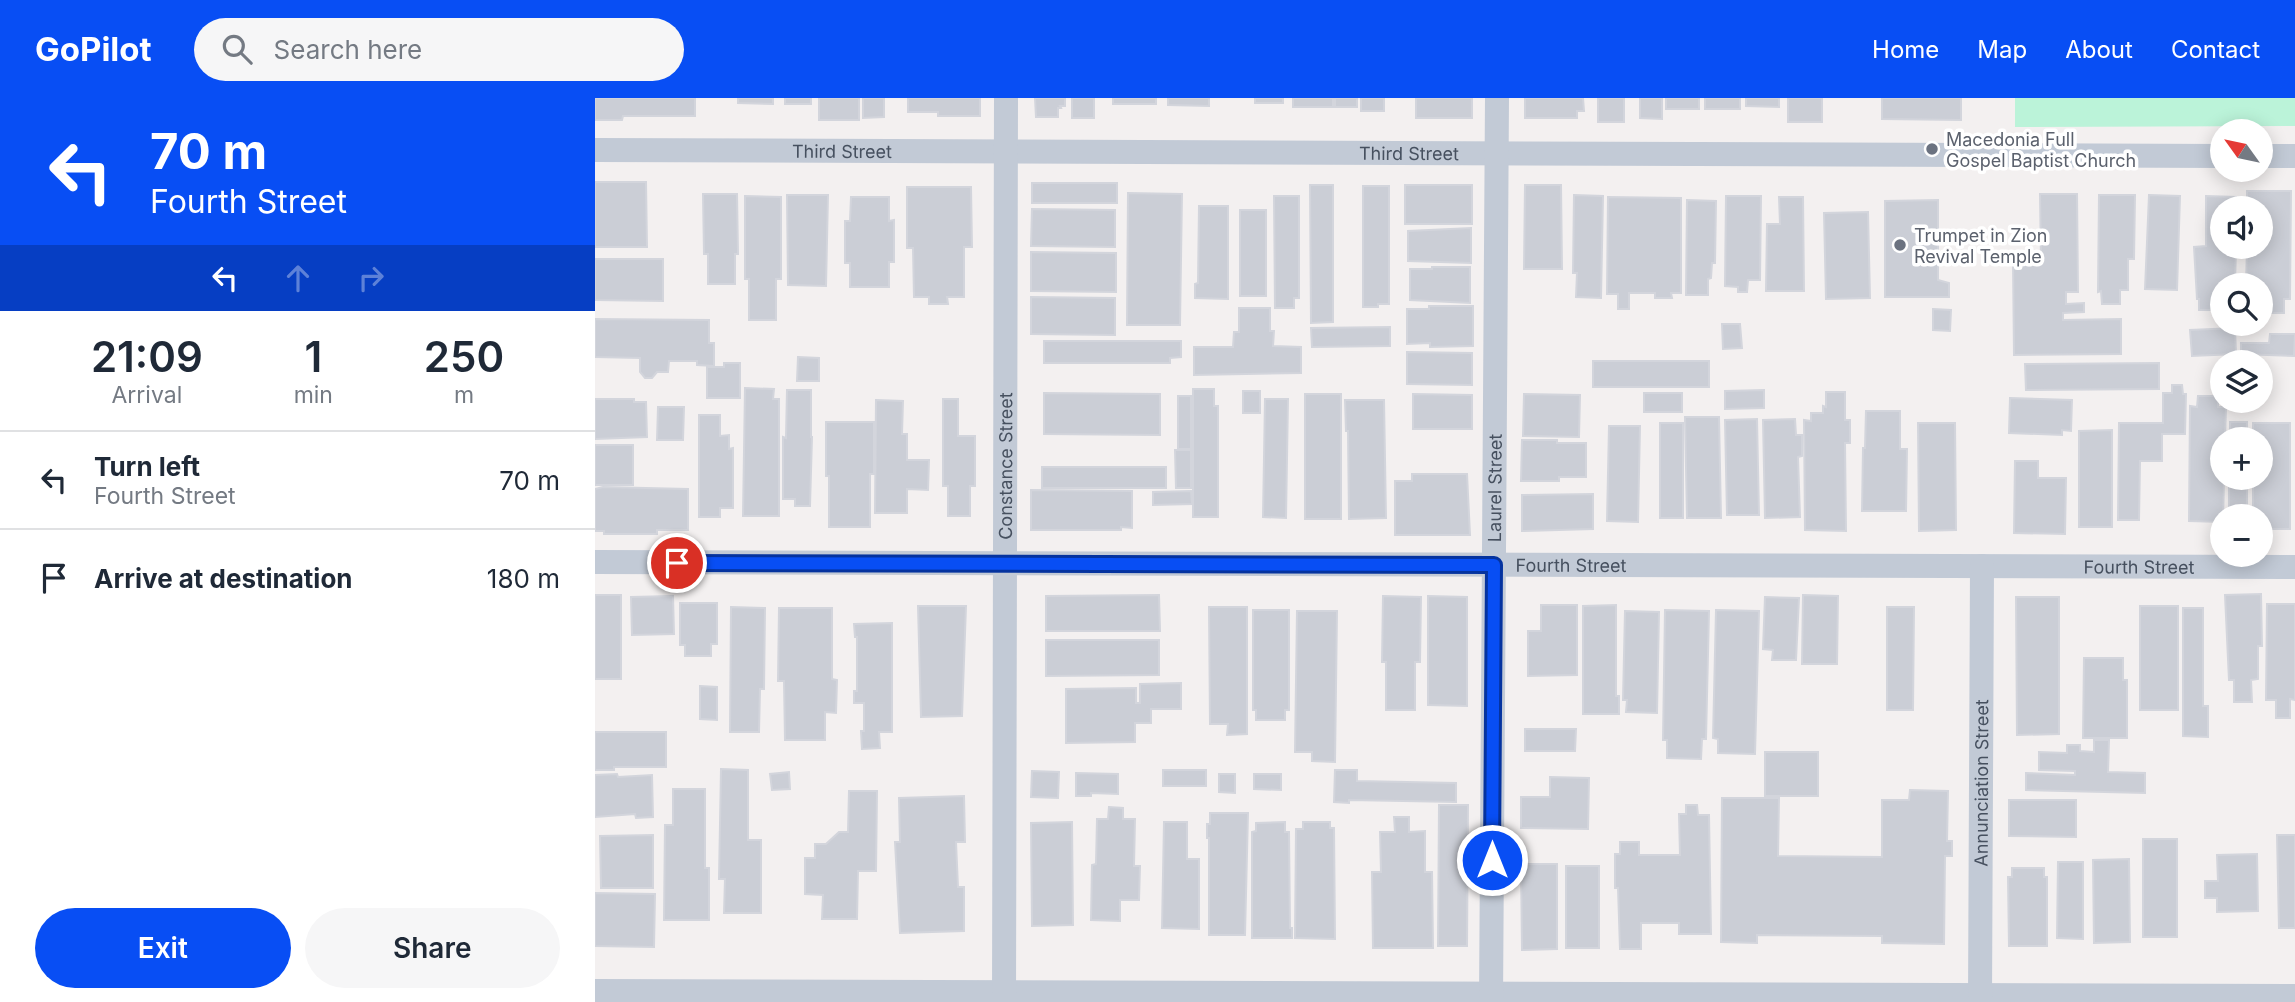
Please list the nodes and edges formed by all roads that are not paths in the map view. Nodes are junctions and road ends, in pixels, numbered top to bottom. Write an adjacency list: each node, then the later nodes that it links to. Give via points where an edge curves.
1 (1006, 98): 4 (street, Constance Street)
2 (1497, 98): 5 (street, Laurel Street)
3 (595, 150): 4 (street, Third Street)
4 (1006, 152): 5 (street, Third Street); 10 (street, Constance Street)
5 (1497, 153): 6 (street, Third Street); 11 (street, Laurel Street)
6 (2210, 156)
7 (2273, 156): 8 (street)
8 (2295, 156)
9 (595, 562): 10 (street, Fourth Street)
10 (1005, 564): 11 (street, Fourth Street); 16 (street, Constance Street)
11 (1494, 565): 12 (street, Fourth Street); 17 (street, Laurel Street)
12 (1982, 566): 13 (street, Fourth Street); 18 (street, Annunciation Street)
13 (2295, 567)
14 (595, 991): 16 (street)
15 (2295, 996): 18 (street)
16 (1004, 997): 17 (street)
17 (1491, 998): 18 (street)
18 (1980, 999)

